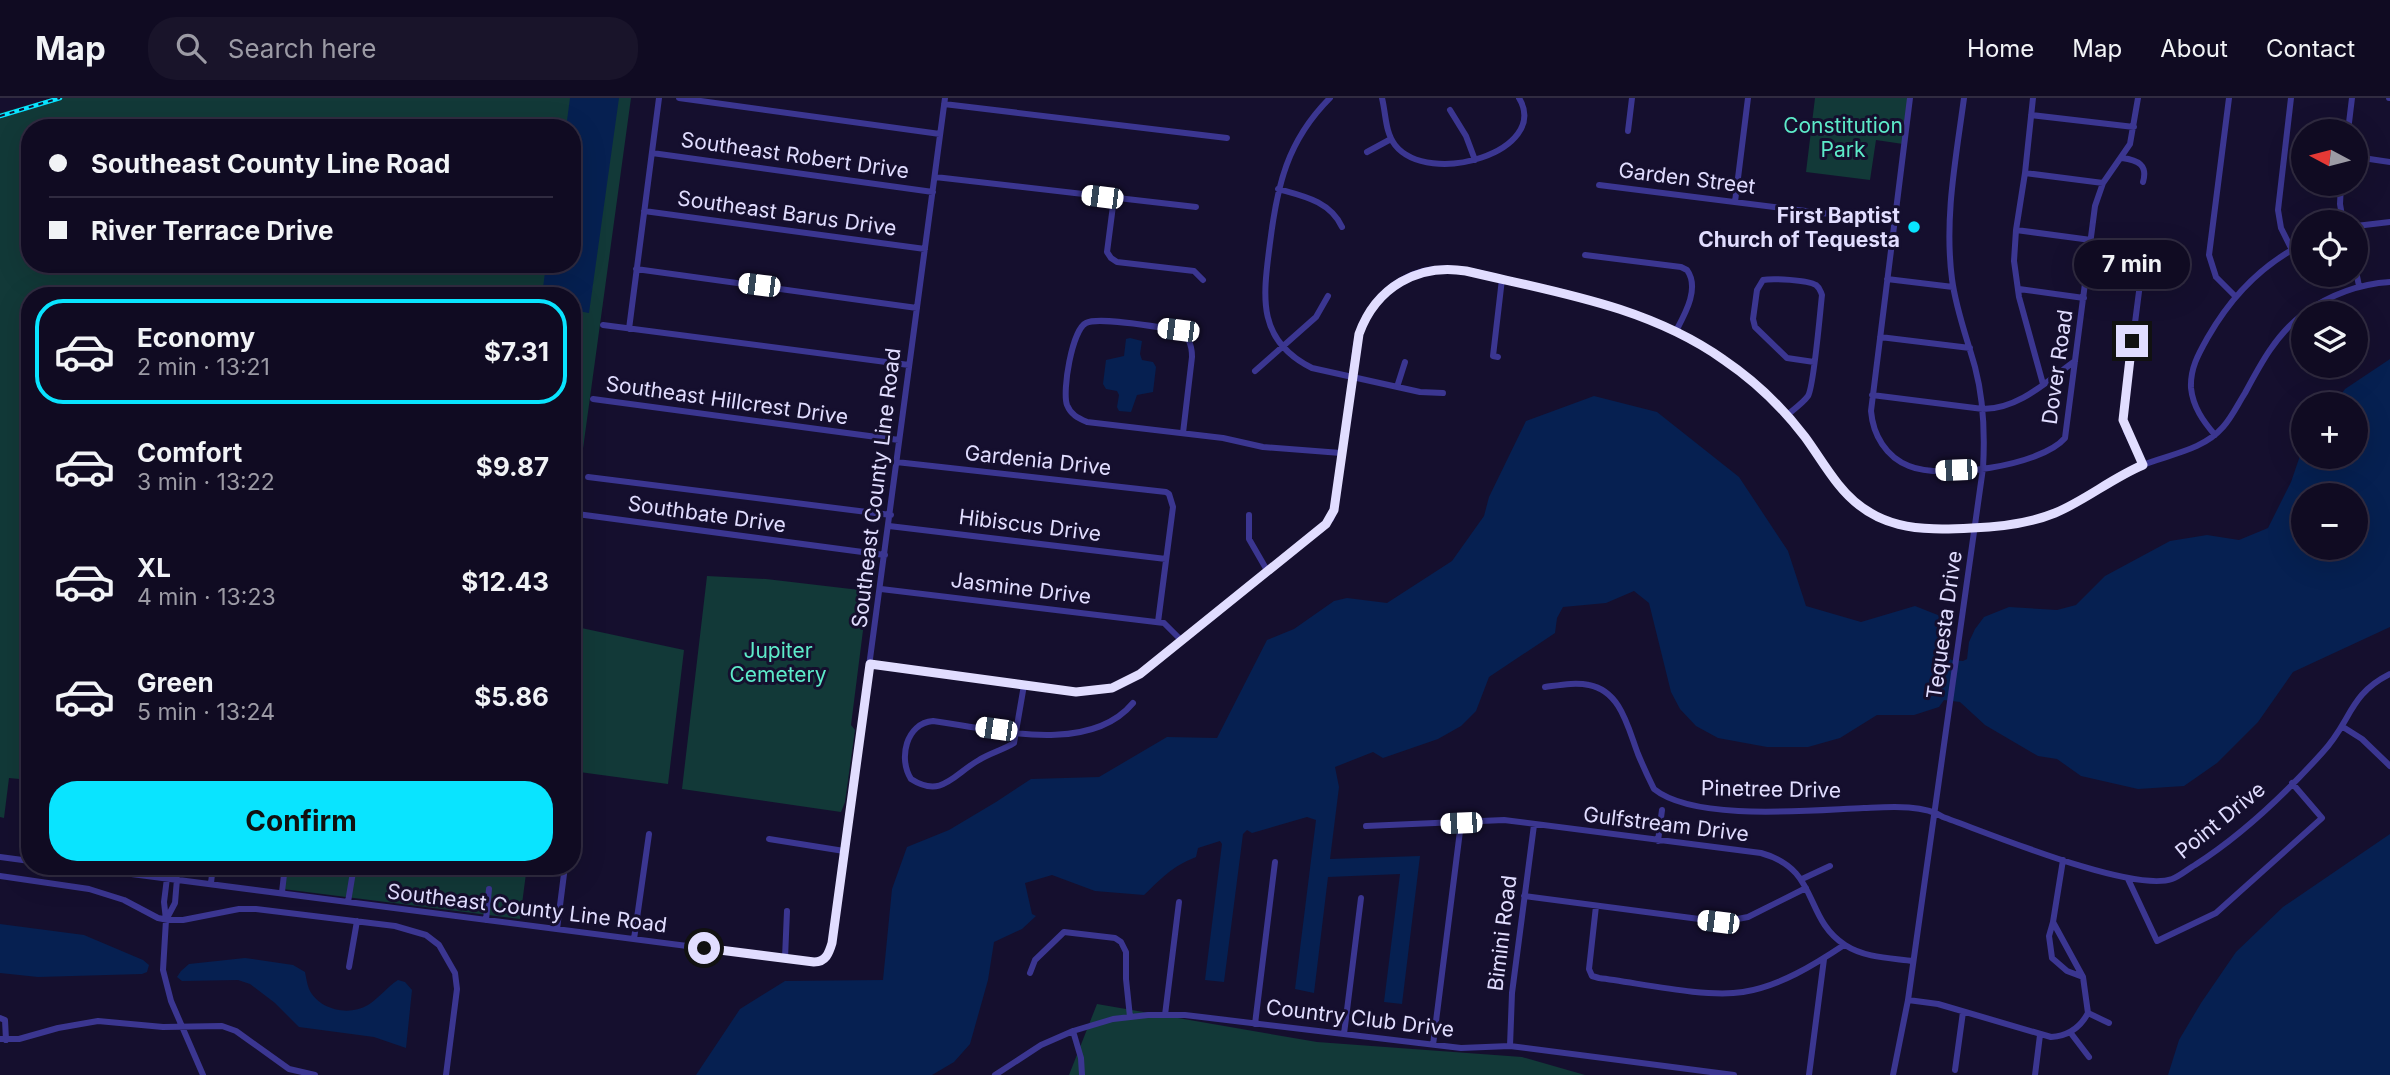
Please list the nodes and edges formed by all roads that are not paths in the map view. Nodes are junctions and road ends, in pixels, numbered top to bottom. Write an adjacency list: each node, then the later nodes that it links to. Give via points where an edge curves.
1 (659, 98): 27 (street)
2 (679, 98): 23 (street)
3 (1382, 98): 25 (street)
4 (1519, 98): 18 (street)
5 (1632, 98): 22 (street)
6 (1748, 98): 40 (street)
7 (1910, 98): 43 (street, Dover Road)
8 (1964, 98): 60 (street, Tequesta Drive, via 1949,220)
9 (2033, 98): 19 (street)
10 (2138, 98): 21 (street, Dover Road)
11 (2229, 98): 64 (street, via 2209,255 2217,277)
12 (2291, 98): 50 (street, via 2278,210)
13 (2353, 98): 20 (street)
14 (1328, 99): 37 (street, via 1294,145)
15 (945, 101): 23 (street, Southeast County Line Road); 24 (street)
16 (1450, 110): 30 (street)
17 (1533, 110): 18 (street)
18 (1524, 111): 30 (street, via 1516,136)
19 (2031, 115): 21 (street); 32 (street)
20 (2350, 119)
21 (2134, 127): 28 (street, Dover Road)
22 (1628, 131)
23 (940, 134): 33 (street, Southeast County Line Road)
24 (1227, 138)
25 (1391, 139): 26 (street); 30 (street, via 1403,153 1425,162)
26 (1367, 152)
27 (652, 153): 38 (street, Southeast Robert Drive); 42 (street)
28 (2122, 158): 34 (street, via 2144,167); 35 (street, Dover Road)
29 (2368, 159): 31 (street)
30 (1475, 160)
31 (2390, 162)
32 (2025, 173): 35 (street); 47 (street)
33 (935, 177): 38 (street, Southeast County Line Road); 39 (street)
34 (2143, 182)
35 (2103, 184): 48 (street, Dover Road)
36 (1599, 185): 40 (street, Garden Street)
37 (1278, 189): 46 (street, via 1324,205); 73 (street, via 1264,297 1270,325)
38 (933, 192): 51 (street, Southeast County Line Road)
39 (1114, 198): 41 (street); 57 (street, via 1107,252 1111,258 1194,271)
40 (1735, 202): 43 (street, Garden Street)
41 (1196, 207)
42 (643, 211): 51 (street, Southeast Barus Drive); 54 (street)
43 (1894, 222): 56 (street, Dover Road)
44 (2390, 222): 45 (street)
45 (2368, 225)
46 (1342, 227)
47 (2016, 230): 48 (street); 62 (street, via 2014,261)
48 (2091, 240): 65 (street, Dover Road)
49 (2144, 245): 94 (street, via 2123,416)
50 (2291, 248)
51 (925, 249): 67 (street, Southeast County Line Road)
52 (2291, 251): 64 (street)
53 (1585, 255): 71 (street, via 1688,270 1692,281 1689,304)
54 (636, 270): 67 (street); 70 (street)
55 (1502, 279): 71 (street, via 1625,310); 75 (street, via 1493,356); 81 (street, via 1443,269 1399,282 1378,299 1365,319)
56 (1887, 279): 60 (street); 72 (street, Dover Road)
57 (1203, 280)
58 (2390, 282): 59 (street)
59 (2368, 285)
60 (1953, 287): 74 (street, Tequesta Drive)
61 (2356, 287): 66 (street)
62 (2019, 289): 65 (street); 82 (street)
63 (1328, 296): 73 (street, via 1316,317)
64 (2235, 296): 90 (street, via 2199,352 2192,373 2194,403)
65 (2084, 298): 76 (street, Dover Road)
66 (2322, 301)
67 (917, 308): 79 (street, Southeast County Line Road)
68 (603, 325): 70 (street)
69 (2291, 326): 90 (street, via 2273,345)
70 (629, 329): 79 (street)
71 (1676, 331): 88 (street, via 1741,373)
72 (1880, 337): 74 (street); 85 (street, Dover Road)
73 (1283, 347): 80 (street); 81 (street, via 1312,368)
74 (1969, 348): 87 (street, Tequesta Drive)
75 (1498, 357)
76 (2075, 361): 82 (street); 95 (street, Dover Road, via 2063,441 2024,461)
77 (1405, 362): 83 (street)
78 (1814, 362): 78 (street, via 1787,358 1755,327 1757,290 1763,280 1811,284 1821,291); 88 (street, via 1809,394)
79 (909, 365): 91 (street, Southeast County Line Road)
80 (1255, 371)
81 (1352, 376): 83 (street); 92 (street)
82 (2043, 384): 87 (street, via 2013,403)
83 (1397, 387): 84 (street)
84 (1443, 393)
85 (1872, 395): 87 (street); 95 (street, Dover Road, via 1877,436 1900,461 1928,471)
86 (593, 399): 91 (street, Southeast Hillcrest Drive)
87 (1983, 409): 95 (street, Tequesta Drive)
88 (1787, 415): 101 (street, via 1845,493 1863,508 1886,521 1921,530)
89 (1183, 433): 89 (street, via 1077,418 1067,404 1066,393 1074,339 1086,323 1104,321 1184,334 1192,346 1192,357); 92 (street, via 1263,447)
90 (2215, 435): 94 (street, via 2189,450)
91 (899, 440): 93 (street, Southeast County Line Road)
92 (1341, 453): 104 (street, via 1330,519)
93 (896, 462): 98 (street, Southeast County Line Road); 103 (street, Gardenia Drive, via 1163,491 1170,494 1172,508)
94 (2143, 465): 101 (street, via 2055,513)
95 (1983, 468): 101 (street, Tequesta Drive)
96 (588, 477): 98 (street)
97 (581, 515): 102 (street, Southbate Drive)
98 (891, 515): 100 (street, Southeast County Line Road)
99 (1249, 515): 104 (street, via 1249,539)
100 (889, 526): 102 (street, Southeast County Line Road); 103 (street, Hibiscus Drive)
101 (1976, 528): 118 (street, Tequesta Drive)
102 (886, 554): 105 (street, Southeast County Line Road)
103 (1166, 559): 106 (street)
104 (1268, 572): 107 (street)
105 (881, 589): 106 (street, Jasmine Drive); 108 (street, Southeast County Line Road)
106 (1158, 622): 107 (street, via 1170,627)
107 (1182, 641): 110 (street, via 1140,674 1112,688 1076,692)
108 (870, 664): 110 (street); 125 (street, Southeast County Line Road)
109 (2390, 674): 113 (street, Point Drive, via 2361,694)
110 (1024, 685): 114 (street)
111 (1545, 687): 118 (street, Pinetree Drive, via 1578,683 1610,696 1628,725 1654,789 1692,805 1771,811 1892,806)
112 (1133, 703): 114 (street, via 1112,722 1092,730 1046,736)
113 (2343, 727): 115 (street); 116 (street, Point Drive)
114 (1018, 732): 114 (street, via 1014,743 941,785 921,785 907,773 909,737 925,722)
115 (2390, 766)
116 (2292, 783): 140 (street, Point Drive, via 2215,853 2173,878); 140 (street, via 2322,818 2216,913 2157,941)
117 (1662, 810): 124 (street)
118 (1936, 812): 128 (street, Point Drive); 162 (street, Tequesta Drive)
119 (1461, 823): 120 (street, Gulfstream Drive, via 1504,820); 121 (street, Gulfstream Drive); 180 (street)
120 (1534, 825): 124 (street, Gulfstream Drive); 145 (street, Bimini Road)
121 (1366, 826)
122 (649, 834): 157 (street)
123 (769, 839): 125 (street)
124 (1658, 841): 139 (street, Gulfstream Drive, via 1761,853 1785,863)
125 (845, 848): 160 (street, Southeast County Line Road, via 828,955 818,962)
126 (0, 857): 127 (street)
127 (21, 860)
128 (2063, 860): 140 (street, Point Drive); 154 (street)
129 (1275, 862): 173 (street)
130 (1830, 866): 139 (street)
131 (137, 875): 137 (street, Southeast County Line Road)
132 (212, 875): 141 (street)
133 (284, 875): 144 (street)
134 (352, 875): 147 (street)
135 (564, 875): 155 (street)
136 (0, 876): 151 (street, via 89,889)
137 (167, 878): 138 (street, Southeast County Line Road); 151 (street)
138 (177, 879): 141 (street, Southeast County Line Road); 151 (street, via 175,903)
139 (1802, 879): 142 (street, Gulfstream Drive)
140 (2128, 879)
141 (211, 883): 144 (street, Southeast County Line Road)
142 (1806, 888): 149 (street, via 1731,921); 158 (street, Gulfstream Drive, via 1825,925)
143 (489, 889): 152 (street)
144 (282, 892): 147 (street, Southeast County Line Road)
145 (1524, 897): 149 (street); 181 (street, Bimini Road)
146 (1361, 898): 177 (street)
147 (348, 902): 152 (street, Southeast County Line Road)
148 (1179, 902): 169 (street)
149 (1596, 906): 161 (street, via 1588,965 1592,976 1599,978 1734,993 1767,986)
150 (787, 911): 156 (street)
151 (166, 920): 153 (street, via 247,909); 174 (street, via 163,970)
152 (486, 920): 155 (street, Southeast County Line Road)
153 (357, 921): 163 (street); 186 (street, via 426,935 449,958 457,989)
154 (2053, 922): 165 (street); 165 (street, via 2049,936 2052,958)
155 (557, 929): 157 (street, Southeast County Line Road)
156 (785, 937): 159 (street); 160 (street)
157 (634, 939): 159 (street, Southeast County Line Road)
158 (1844, 945): 161 (street); 162 (street, via 1871,956)
159 (776, 957): 160 (street, Southeast County Line Road)
160 (785, 958)
161 (1824, 959): 190 (street)
162 (1913, 961): 166 (street, Tequesta Drive)
163 (349, 967)
164 (1030, 973): 170 (street, via 1035,960 1063,932 1115,938 1126,952)
165 (2083, 977): 168 (street)
166 (1908, 1000): 167 (street); 191 (street, Tequesta Drive)
167 (1963, 1012): 178 (street); 183 (street)
168 (2088, 1013): 172 (street); 176 (street)
169 (1165, 1015): 170 (street, Country Club Drive); 173 (street, Country Club Drive)
170 (1130, 1017): 175 (street, Country Club Drive)
171 (0, 1018): 179 (street, via 6,1024)
172 (2109, 1023)
173 (1255, 1024): 177 (street, Country Club Drive)
174 (181, 1026): 179 (street, via 98,1021); 184 (street); 185 (street, via 227,1027 289,1069)
175 (1073, 1031): 187 (street, Country Club Drive, via 1041,1045); 188 (street)
176 (2070, 1032): 178 (street); 182 (street)
177 (1344, 1034): 180 (street, Country Club Drive)
178 (2040, 1035): 192 (street)
179 (3, 1039)
180 (1433, 1045): 181 (street, Country Club Drive)
181 (1510, 1046): 189 (street, Country Club Drive)
182 (2089, 1057)
183 (1955, 1070)
184 (203, 1075)
185 (315, 1075)
186 (446, 1075)
187 (995, 1075)
188 (1082, 1075)
189 (1734, 1075)
190 (1809, 1075)
191 (1893, 1075)
192 (2035, 1075)

